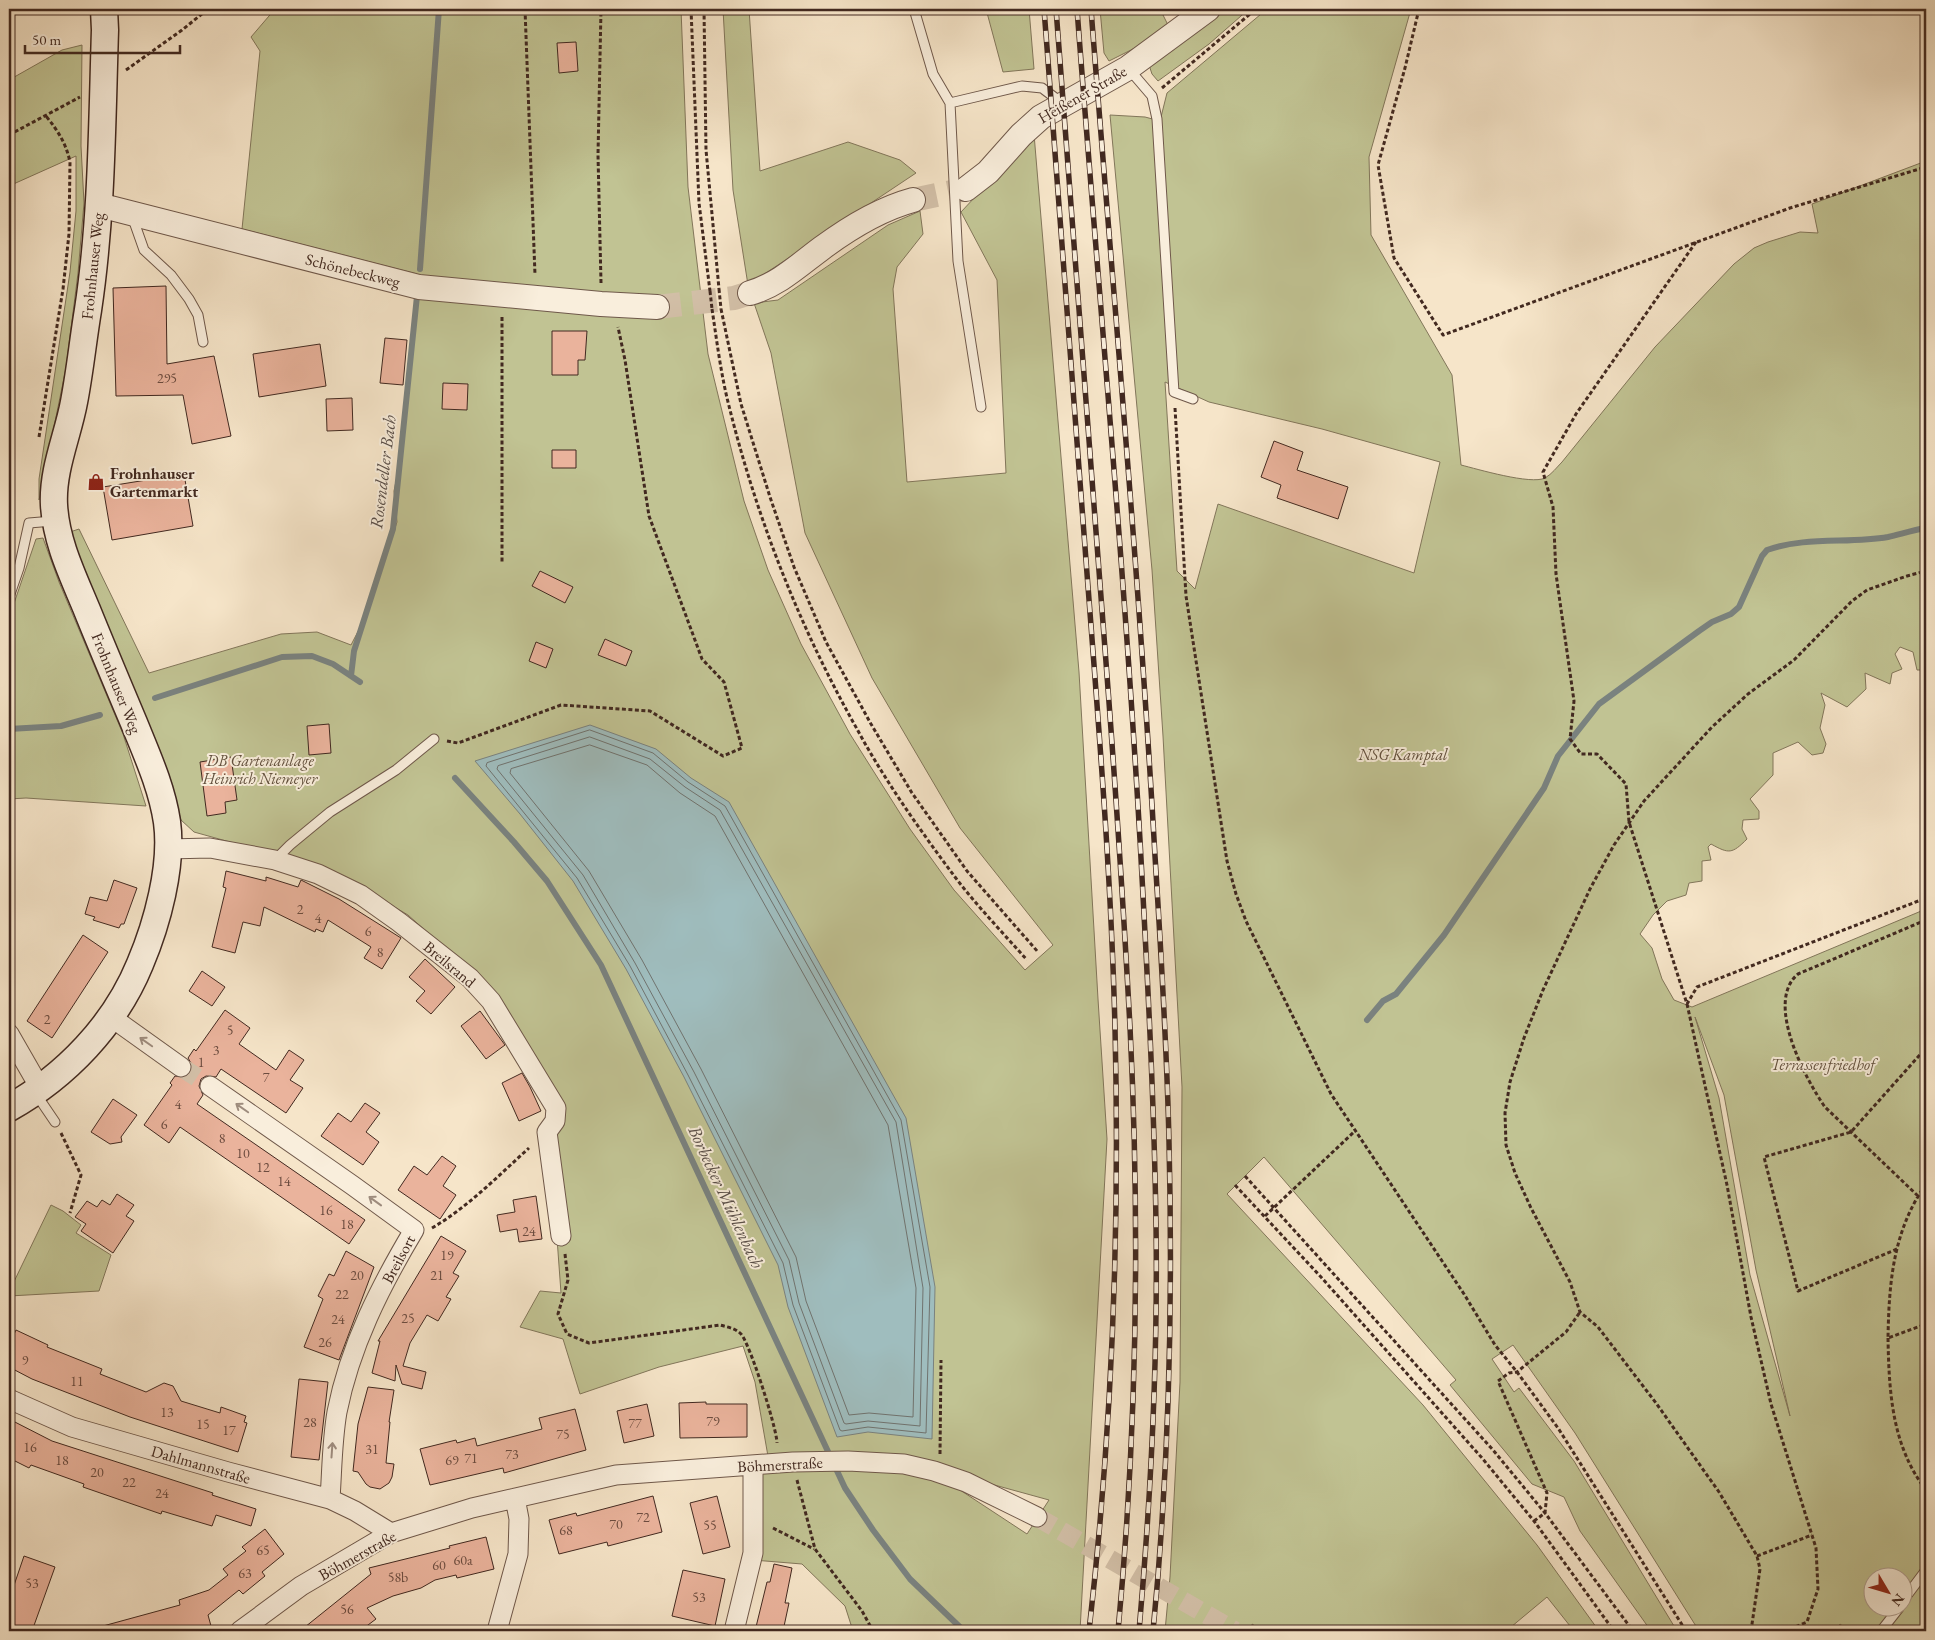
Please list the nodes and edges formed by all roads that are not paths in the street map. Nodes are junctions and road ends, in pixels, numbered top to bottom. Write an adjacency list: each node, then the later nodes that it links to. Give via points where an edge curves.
1 (104, 9): 9 (main road, Frohnhauser Weg)
2 (914, 9): 5 (lane, via 933,74)
3 (1208, 9): 4 (street, Heißener Straße)
4 (1128, 68): 6 (street, Heißener Straße); 14 (lane, via 1152,96 1157,119 1174,392)
5 (950, 103): 6 (lane, via 1022,86 1042,88); 15 (lane, via 958,261)
6 (1062, 103): 7 (street, Heißener Straße, via 1031,124 988,172)
7 (966, 189)
8 (913, 200): 11 (street, via 876,214 824,246 778,282)
9 (99, 205): 10 (street, Schönebeckweg); 16 (main road, Frohnhauser Weg, via 74,402 57,475)
10 (131, 213): 12 (street, Schönebeckweg, via 419,287); 13 (lane, via 144,250 171,275 189,299 198,316)
11 (750, 293)
12 (657, 307)
13 (203, 342)
14 (1193, 399)
15 (981, 407)
16 (56, 520): 17 (lane, via 29,523); 19 (main road, Frohnhauser Weg, via 61,548 155,775 167,822)
17 (9, 597)
18 (434, 739): 20 (lane, via 396,770 330,812)
19 (168, 849): 20 (street, Breilsrand, via 210,848); 21 (main road, Frohnhauser Weg, via 162,896 151,938 134,979)
20 (275, 860): 28 (street, Breilsrand, via 318,874 361,895 470,978 492,1001 556,1108 555,1121 547,1132)
21 (111, 1018): 23 (street, one-way to 21); 25 (main road, Frohnhauser Weg, via 94,1039)
22 (9, 1034): 25 (street)
23 (181, 1067)
24 (210, 1086): 32 (street, Breilsort, one-way to 24, via 332,1449 344,1381 372,1308 414,1230)
25 (38, 1090): 26 (main road, Frohnhauser Weg); 27 (lane)
26 (9, 1108)
27 (55, 1122)
28 (561, 1236)
29 (9, 1399): 32 (street, Dahlmannstraße, via 72,1427)
30 (753, 1465): 31 (street, Böhmerstraße, via 616,1475); 33 (street, Böhmerstraße, via 848,1461 904,1464 966,1482); 40 (street, via 753,1553)
31 (515, 1498): 34 (street, Böhmerstraße); 39 (street, via 519,1519 518,1554)
32 (330, 1499): 34 (street, Dahlmannstraße)
33 (1037, 1517)
34 (391, 1533): 38 (street, Böhmerstraße, via 301,1586)
35 (1926, 1570): 36 (lane)
36 (1912, 1589)
37 (1891, 1618): 41 (lane)
38 (240, 1631)
39 (497, 1631)
40 (734, 1631)
41 (1881, 1631)

